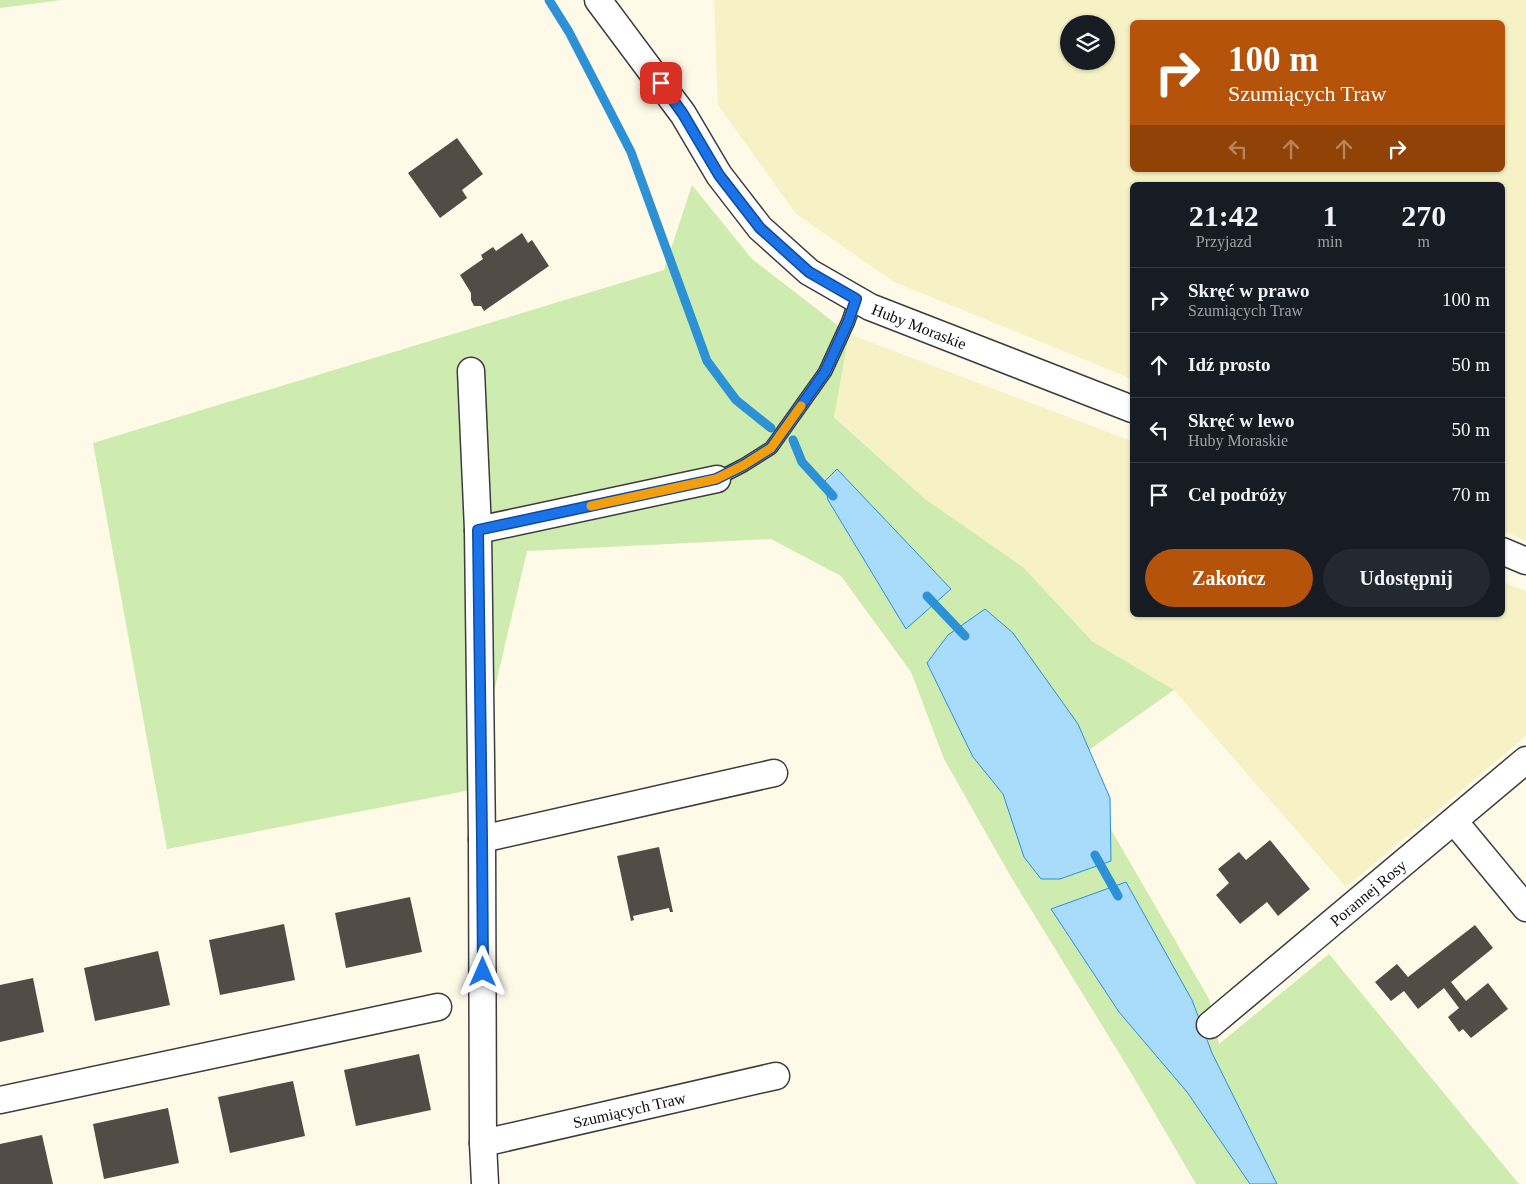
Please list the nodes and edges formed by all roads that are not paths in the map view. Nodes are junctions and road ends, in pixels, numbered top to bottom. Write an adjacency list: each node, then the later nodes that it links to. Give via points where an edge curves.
1 (598, 0): 2 (street, Huby Moraskie, via 683,114 719,175 760,228 809,272)
2 (856, 299): 4 (street, Huby Moraskie); 5 (lane, via 825,372 771,448)
3 (471, 371): 6 (street)
4 (1130, 408)
5 (716, 479): 6 (street)
6 (478, 530): 12 (street)
7 (1505, 552): 8 (street)
8 (1526, 561)
9 (1526, 760): 11 (street, Porannej Rosy)
10 (774, 773): 12 (street)
11 (1454, 821): 13 (street); 15 (street, Porannej Rosy)
12 (482, 839): 18 (street)
13 (1526, 908)
14 (438, 1007): 17 (street)
15 (1210, 1025)
16 (776, 1076): 18 (street, Szumiących Traw)
17 (0, 1100)
18 (483, 1143): 19 (street)
19 (485, 1184)

